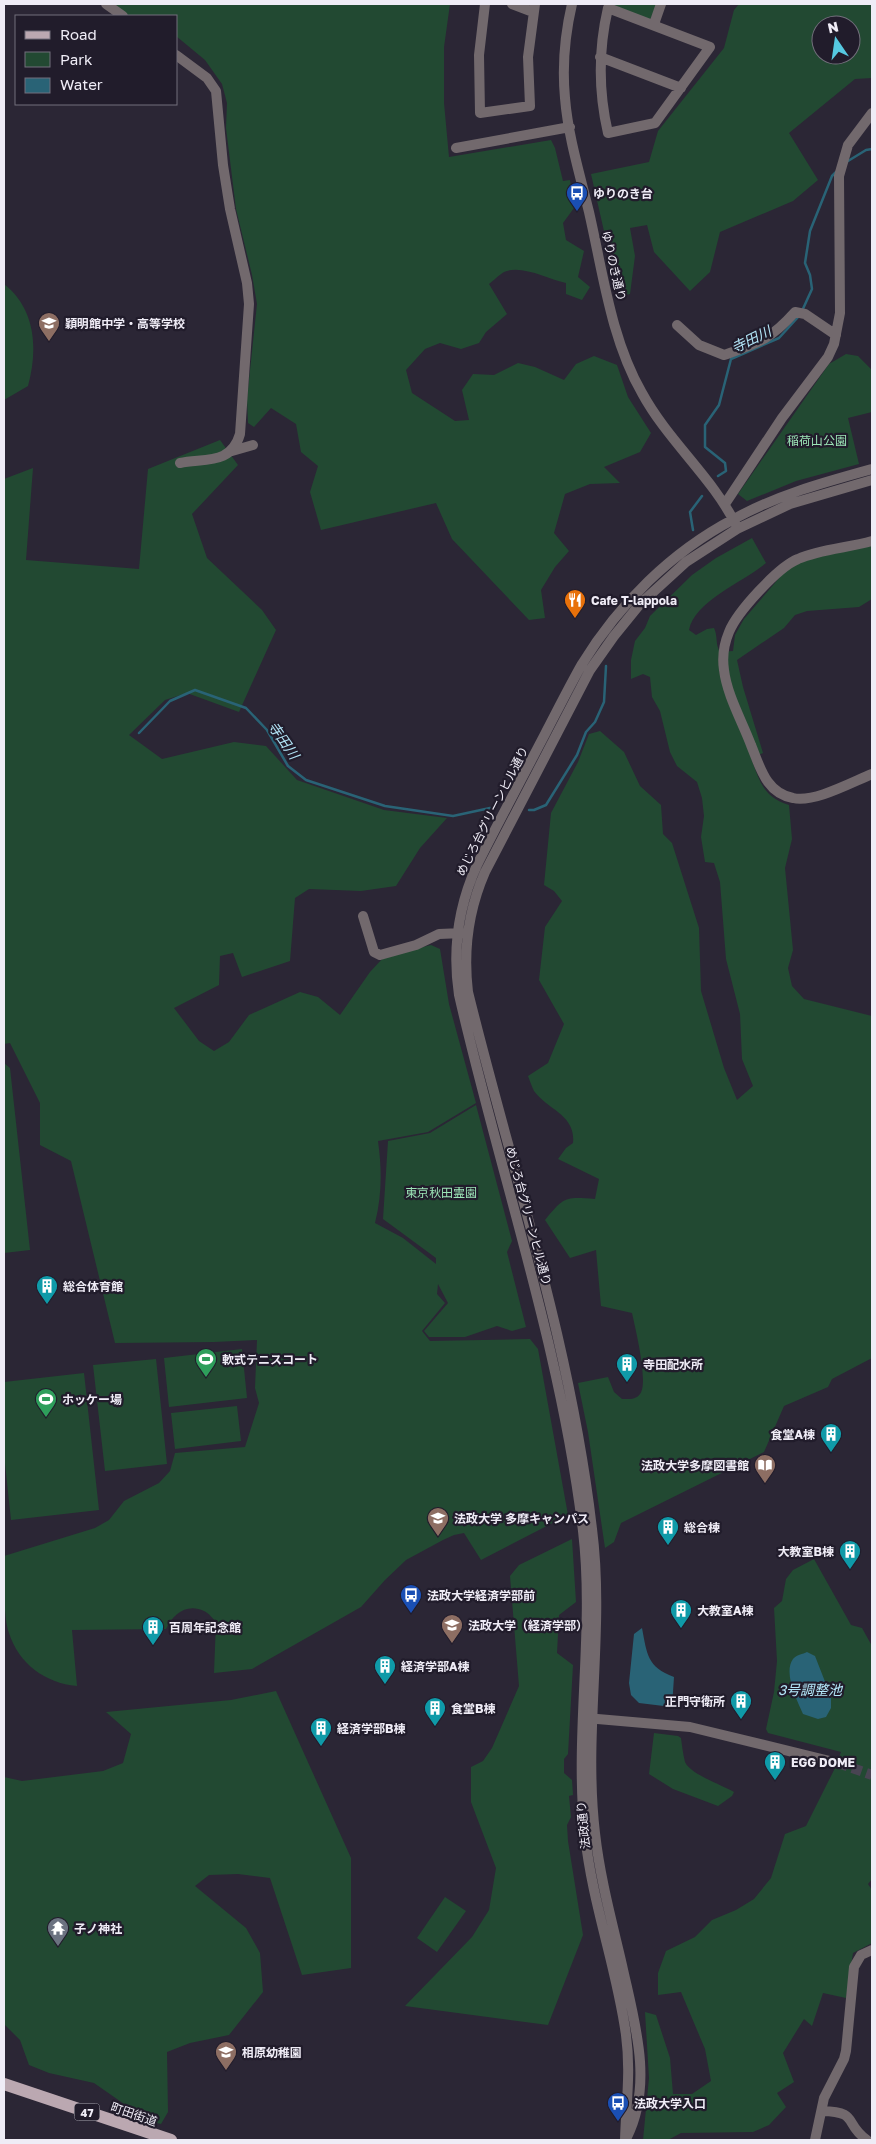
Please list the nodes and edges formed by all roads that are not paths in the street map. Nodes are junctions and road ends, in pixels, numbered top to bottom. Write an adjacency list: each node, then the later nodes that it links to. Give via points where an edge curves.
1 (106, 4): 7 (street)
2 (485, 4): 6 (street, via 479,55 480,113 530,106 528,57)
3 (512, 4): 6 (street)
4 (572, 4): 13 (street, ゆりのき通り, via 564,62)
5 (661, 4): 8 (street)
6 (534, 8)
7 (122, 15)
8 (654, 24): 10 (street, via 608,8); 11 (street, via 710,47)
9 (178, 56): 18 (street, via 207,78 216,92 230,209 247,283 249,304 240,434)
10 (600, 57): 11 (street); 11 (street, via 601,96 608,133 655,123)
11 (681, 88)
12 (872, 113): 16 (street, via 851,141 839,176 840,313)
13 (570, 128): 14 (street); 22 (street, ゆりのき通り, via 616,328 631,372 670,437)
14 (456, 148)
15 (677, 325): 16 (street, via 698,345 724,355 758,343 800,313)
16 (836, 335): 22 (street, via 828,357 782,418)
17 (253, 445): 18 (street)
18 (232, 451): 19 (street, via 206,461)
19 (180, 463)
20 (872, 469): 23 (street, めじろ台グリーンヒル通り, via 764,504)
21 (872, 480): 23 (street, めじろ台グリーンヒル通り)
22 (725, 504): 23 (street, ゆりのき通り)
23 (735, 524): 27 (street, めじろ台グリーンヒル通り, via 689,547 666,566 619,613 594,646 477,865 465,895)
24 (872, 541): 25 (street, via 809,555 787,564 736,620 728,634 723,657 725,680 763,773 774,790 795,799 809,798)
25 (872, 774)
26 (363, 916): 27 (street, via 374,952 380,955 416,945 439,934)
27 (462, 932): 28 (street, めじろ台グリーンヒル通り, via 456,964 459,995 547,1336)
28 (584, 1503): 29 (street, 法政通り)
29 (588, 1718): 30 (street, via 690,1727); 35 (street, 法政通り, via 581,1781 586,1847 626,2032 629,2092)
30 (838, 1763)
31 (872, 1950): 33 (street, via 861,1955 854,1967 844,2059 827,2092)
32 (4, 2084): 34 (main road, 町田街道 / 47)
33 (822, 2111): 36 (street); 37 (street, via 846,2114)
34 (171, 2140)
35 (625, 2140)
36 (815, 2140)
37 (867, 2140)

